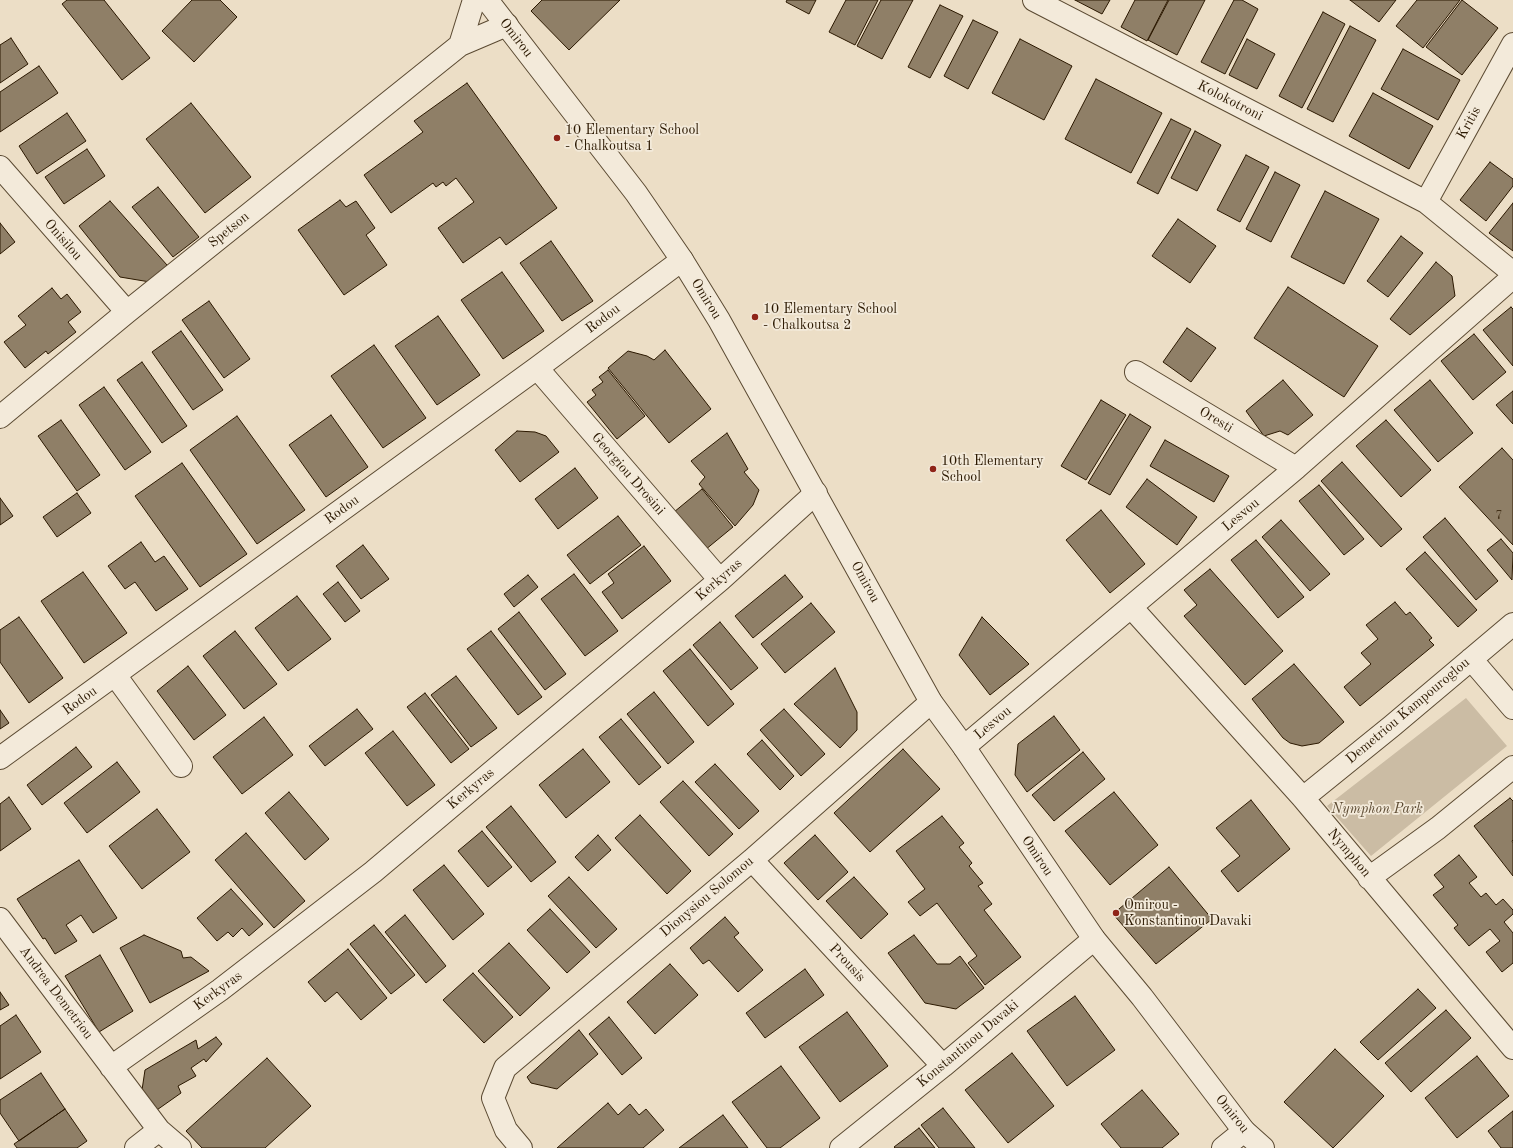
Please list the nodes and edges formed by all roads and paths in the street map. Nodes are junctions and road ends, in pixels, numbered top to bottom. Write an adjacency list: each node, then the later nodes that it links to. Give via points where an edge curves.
1 (485, 0): 3 (street, Omirou); 5 (street)
2 (1034, 0): 7 (street, Kolokotroni)
3 (507, 26): 5 (street, Spetson); 8 (street, Omirou, via 636,194)
4 (1513, 44): 7 (street, Kritis)
5 (460, 46): 11 (street, Spetson)
6 (0, 167): 11 (street, Onisilou)
7 (1426, 202): 9 (street, Kolokotroni)
8 (682, 260): 12 (street, Rodou); 16 (street, Omirou, via 719,320)
9 (1513, 273)
10 (1513, 276): 15 (street, Lesvou)
11 (127, 312): 14 (street, Spetson)
12 (537, 368): 17 (street, Georgiou Drosini); 21 (street, Rodou)
13 (1136, 372): 15 (street, Oresti)
14 (0, 417)
15 (1296, 468): 18 (street, Lesvou)
16 (816, 493): 17 (street, Kerkyras); 22 (street, Omirou)
17 (720, 580): 35 (street, Kerkyras, via 373,872 220,990)
18 (1131, 608): 24 (street, Lesvou); 28 (street, Nymphon)
19 (1513, 624): 20 (street, Demetriou Kampouroglou)
20 (1471, 659): 23 (street); 28 (street, Demetriou Kampouroglou)
21 (115, 675): 25 (street, Rodou); 26 (street)
22 (931, 702): 24 (street, Omirou); 29 (street, Dionysiou Solomou)
23 (1513, 708)
24 (964, 747): 32 (street, Omirou)
25 (0, 758)
26 (181, 766)
27 (1513, 767): 30 (street, via 1438,828)
28 (1303, 798): 30 (street, Nymphon)
29 (752, 860): 34 (street, Prousis); 40 (street, Dionysiou Solomou, via 505,1068 493,1098 506,1130)
30 (1369, 878): 33 (street, Nymphon)
31 (2, 926): 35 (street, Andrea Demetriou)
32 (1094, 939): 34 (street, Konstantinou Davaki); 37 (street, Omirou)
33 (1513, 1048)
34 (942, 1066): 41 (street, Konstantinou Davaki)
35 (111, 1067): 36 (street, Andrea Demetriou)
36 (159, 1130): 38 (street); 39 (street, Andrea Demetriou)
37 (1244, 1131): 42 (street); 43 (street, Omirou)
38 (136, 1148)
39 (180, 1148)
40 (521, 1148)
41 (840, 1148)
42 (1223, 1148)
43 (1262, 1148)

